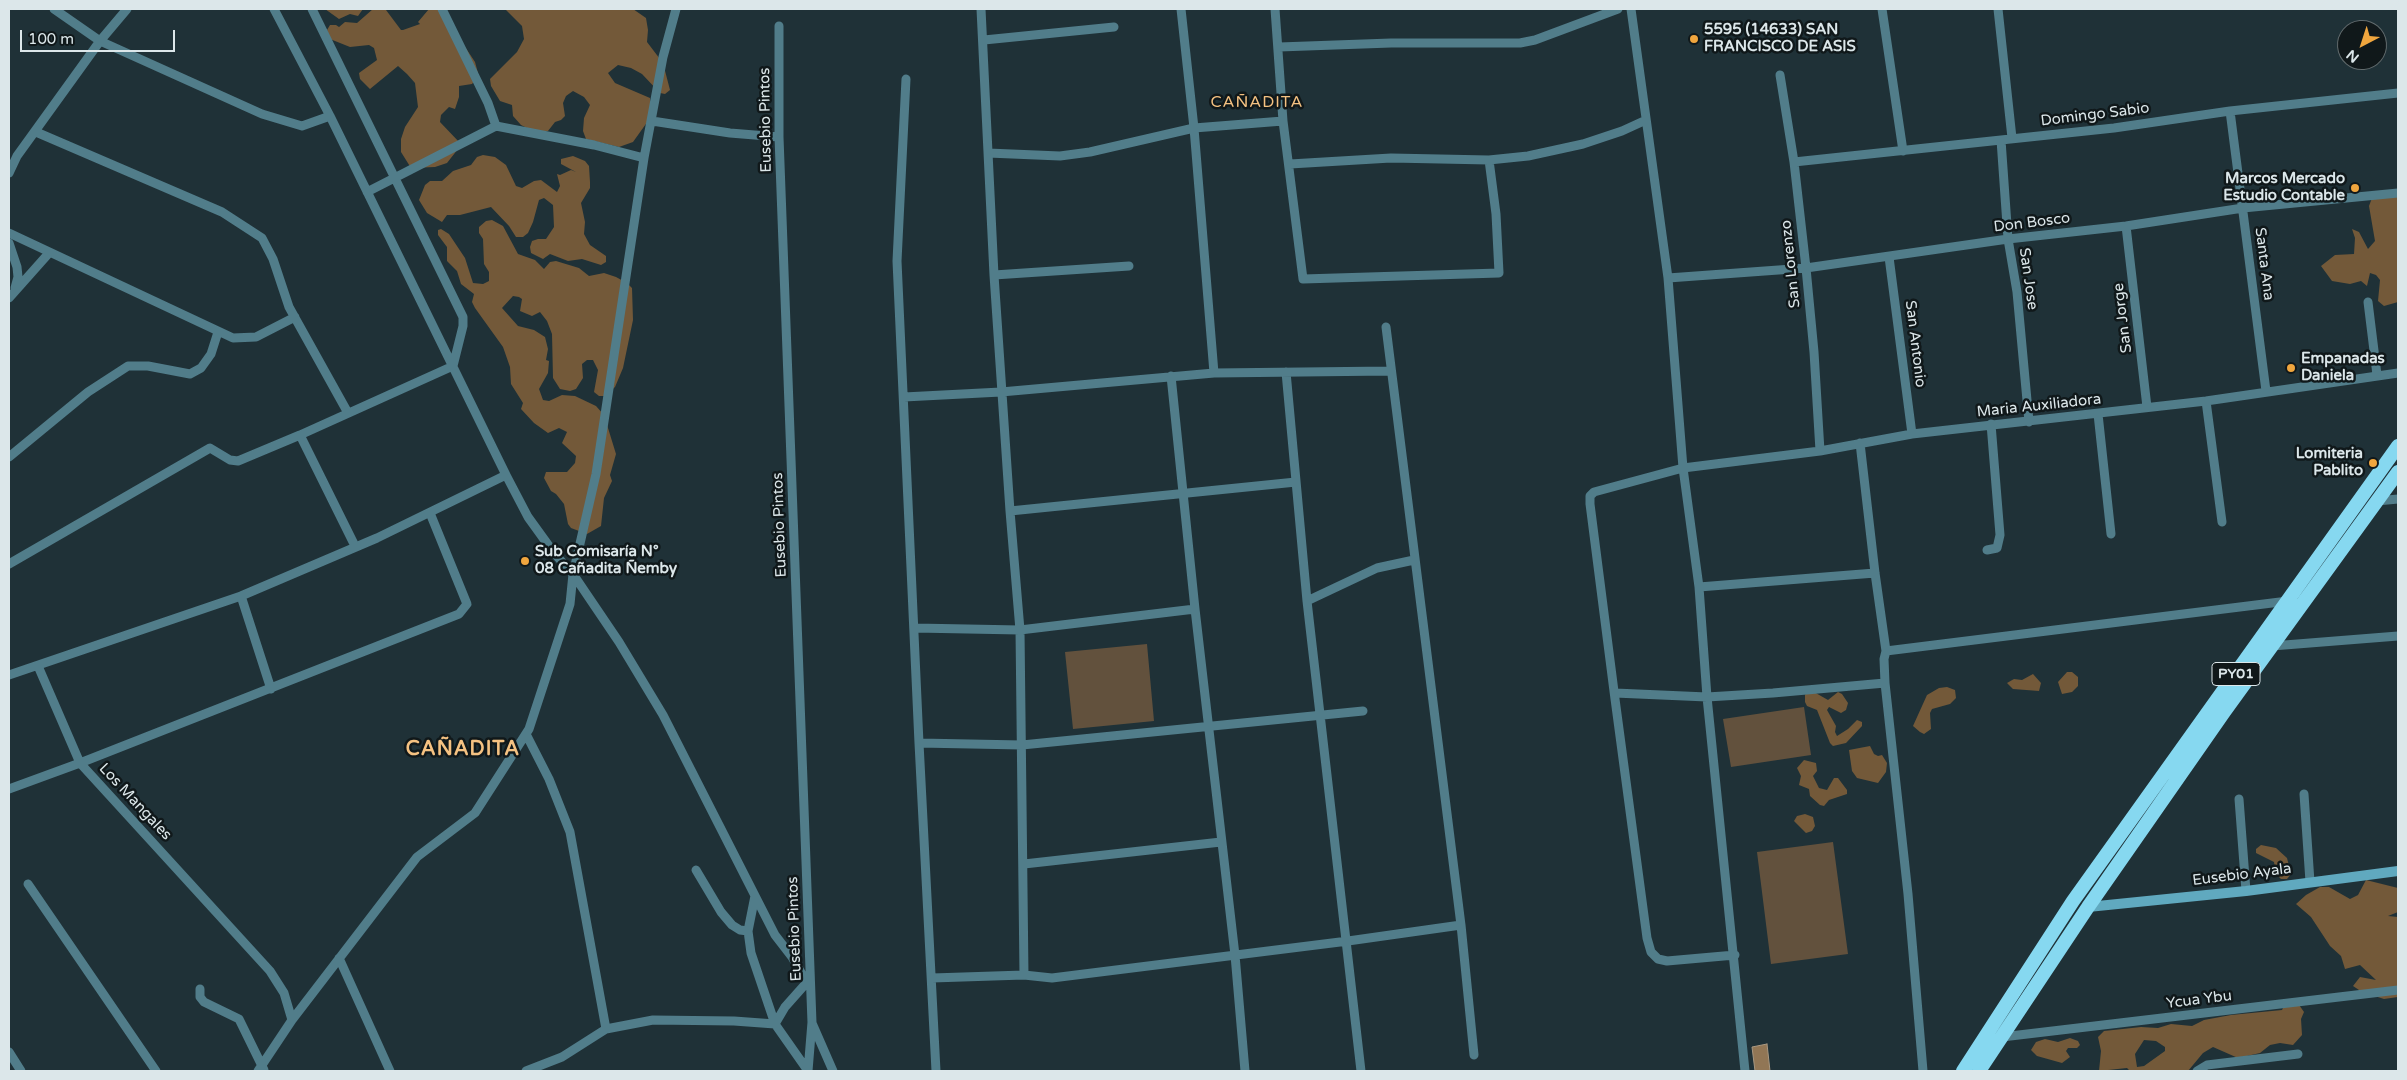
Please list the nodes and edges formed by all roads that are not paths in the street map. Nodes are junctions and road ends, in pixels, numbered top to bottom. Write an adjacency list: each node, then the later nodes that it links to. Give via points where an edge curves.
1 (54, 9): 17 (street)
2 (127, 9): 17 (street)
3 (274, 9): 23 (street)
4 (312, 9): 40 (street)
5 (442, 9): 27 (street)
6 (676, 9): 25 (street)
7 (981, 9): 16 (street)
8 (1181, 9): 28 (street)
9 (1274, 9): 18 (street)
10 (1618, 9): 18 (street, via 1520,43)
11 (1631, 9): 24 (street)
12 (1882, 9): 33 (street)
13 (1998, 9): 31 (street)
14 (779, 26): 30 (street, Eusebio Pintos)
15 (1114, 27): 16 (street)
16 (984, 40): 34 (street)
17 (100, 41): 23 (street, via 278,120 302,126); 29 (street)
18 (1279, 47): 26 (street)
19 (1780, 75): 37 (street, San Lorenzo)
20 (906, 79): 68 (street, via 897,261)
21 (2398, 93): 22 (street, Domingo Sabio)
22 (2230, 111): 31 (street, Domingo Sabio, via 2114,128); 43 (street, Santa Ana)
23 (330, 116): 41 (street)
24 (1646, 120): 36 (street, via 1583,144 1528,156); 53 (street)
25 (652, 121): 30 (street); 35 (street)
26 (1283, 121): 28 (street); 38 (street)
27 (496, 126): 35 (street); 40 (street)
28 (1194, 128): 34 (street, via 1080,154); 62 (street)
29 (36, 132): 39 (street, via 17,156); 56 (street, via 243,223 262,238)
30 (779, 137): 142 (street, Eusebio Pintos)
31 (2012, 138): 32 (street, Domingo Sabio)
32 (2001, 140): 33 (street, Domingo Sabio); 46 (street, San Jose)
33 (1903, 151): 37 (street, Domingo Sabio)
34 (988, 152): 52 (street)
35 (644, 158): 97 (street, via 596,474)
36 (1489, 160): 38 (street, via 1391,158); 38 (street, via 1499,273 1303,279)
37 (1794, 162): 51 (street, San Lorenzo)
38 (1290, 164)
39 (9, 173)
40 (396, 176): 41 (street); 59 (street, via 463,317)
41 (367, 192): 59 (street)
42 (2398, 193): 43 (street, Don Bosco)
43 (2243, 208): 44 (street, Don Bosco); 66 (street, Santa Ana)
44 (2126, 226): 46 (street, Don Bosco); 70 (street, San Jorge)
45 (9, 233): 48 (street)
46 (2008, 238): 49 (street, Don Bosco); 73 (street, San Jose, via 2017,292)
47 (9, 243): 54 (street, via 18,277)
48 (48, 253): 54 (street); 58 (street)
49 (1889, 257): 51 (street, Don Bosco); 75 (street, San Antonio)
50 (1129, 266): 52 (street)
51 (1806, 268): 53 (street, Don Bosco); 79 (street, San Lorenzo)
52 (994, 275): 67 (street)
53 (1668, 278): 81 (street)
54 (11, 296)
55 (2368, 302): 65 (street)
56 (295, 317): 58 (street, via 256,337 232,338); 71 (street)
57 (1386, 328): 60 (street)
58 (218, 332): 80 (street, via 211,354 202,368 190,374 148,366 128,366 88,392)
59 (453, 366): 71 (street); 83 (street)
60 (1390, 371): 61 (street); 94 (street)
61 (1286, 372): 62 (street); 84 (street)
62 (1214, 373): 64 (street)
63 (2398, 373): 65 (street, Maria Auxiliadora)
64 (1171, 376): 67 (street); 85 (street)
65 (2377, 376): 66 (street, Maria Auxiliadora)
66 (2266, 391): 69 (street, Maria Auxiliadora)
67 (1001, 392): 68 (street); 88 (street)
68 (904, 397): 103 (street)
69 (2206, 401): 70 (street, Maria Auxiliadora); 90 (street)
70 (2147, 407): 72 (street, Maria Auxiliadora)
71 (348, 413): 76 (street)
72 (2098, 414): 73 (street, Maria Auxiliadora); 91 (street)
73 (2029, 422): 74 (street, Maria Auxiliadora)
74 (1991, 424): 75 (street, Maria Auxiliadora); 93 (street, via 2000,535 1997,548)
75 (1912, 434): 77 (street, Maria Auxiliadora)
76 (300, 435): 92 (street); 95 (street, via 238,460 230,460 210,448)
77 (1860, 443): 79 (street, Maria Auxiliadora); 96 (street)
78 (2398, 446): 100 (highway, PY01)
79 (1820, 451): 81 (street, Maria Auxiliadora)
80 (9, 456)
81 (1683, 468): 98 (street); 112 (street, Maria Auxiliadora, via 1594,492 1590,496)
82 (2398, 472): 87 (highway, PY01)
83 (506, 475): 89 (street); 97 (street, via 528,516)
84 (1296, 482): 85 (street); 101 (street)
85 (1183, 492): 88 (street); 102 (street)
86 (2398, 499): 87 (street)
87 (2377, 501): 106 (highway, PY01)
88 (1010, 511): 104 (street)
89 (430, 513): 92 (street); 111 (street, via 467,604 464,610)
90 (2222, 522)
91 (2111, 534)
92 (355, 546): 99 (street)
93 (1987, 550)
94 (1414, 560): 101 (street, via 1376,568); 134 (street)
95 (9, 564)
96 (1874, 573): 98 (street); 107 (street)
97 (572, 574): 117 (street, via 570,604); 131 (street, via 663,714)
98 (1698, 586): 113 (street)
99 (241, 596): 108 (street); 111 (street)
100 (2288, 601): 107 (street); 132 (highway, PY01)
101 (1307, 602): 115 (street)
102 (1195, 609): 104 (street); 116 (street)
103 (915, 628): 104 (street); 118 (street)
104 (1020, 630): 119 (street)
105 (2398, 636): 106 (street)
106 (2272, 646): 133 (highway, PY01)
107 (1886, 651): 110 (street)
108 (38, 666): 109 (street); 120 (street, Los Mangales)
109 (9, 675)
110 (1885, 683): 113 (street); 164 (street)
111 (271, 689): 120 (street)
112 (1615, 692): 113 (street); 138 (street, via 1651,952 1658,959 1667,961)
113 (1707, 697): 138 (street)
114 (1363, 711): 115 (street)
115 (1322, 715): 116 (street); 136 (street)
116 (1210, 725): 119 (street); 124 (street)
117 (526, 734): 139 (street, via 475,813 417,857); 148 (street, via 549,779 570,832)
118 (918, 743): 119 (street); 141 (street)
119 (1022, 745): 125 (street)
120 (80, 763): 121 (street); 145 (street, Los Mangales, via 278,981)
121 (9, 789)
122 (2304, 794): 128 (street)
123 (2239, 799): 130 (street)
124 (1221, 842): 125 (street); 137 (street)
125 (1024, 864): 140 (street)
126 (696, 870): 135 (street, via 720,912 732,925)
127 (2398, 871): 128 (main road, Eusebio Ayala)
128 (2310, 882): 130 (main road, Eusebio Ayala)
129 (28, 884): 155 (street)
130 (2246, 891): 133 (main road, Eusebio Ayala)
131 (755, 896): 135 (street); 142 (street, via 775,936)
132 (2073, 901): 133 (highway); 165 (highway, PY01)
133 (2088, 907): 149 (highway, PY01)
134 (1461, 925): 136 (street); 152 (street)
135 (748, 931): 147 (street, via 751,953)
136 (1348, 942): 137 (street); 162 (street)
137 (1235, 955): 140 (street, via 1052,978); 161 (street)
138 (1734, 955): 163 (street)
139 (339, 958): 145 (street); 156 (street)
140 (1024, 975): 141 (street)
141 (932, 978): 160 (street)
142 (809, 981): 146 (street, Eusebio Pintos); 147 (street)
143 (200, 989): 153 (street, via 204,1002 239,1019)
144 (2398, 990): 149 (street, Ycua Ybu)
145 (292, 1020): 153 (street)
146 (812, 1022): 158 (street); 159 (street)
147 (774, 1024): 148 (street, via 653,1020); 158 (street)
148 (606, 1029): 157 (street, via 562,1057)
149 (2002, 1036): 166 (highway, PY01)
150 (9, 1052): 154 (street)
151 (2298, 1054): 167 (street, via 2207,1065)
152 (1474, 1055)
153 (261, 1070)
154 (21, 1071)
155 (156, 1071)
156 (390, 1071)
157 (526, 1071)
158 (808, 1071)
159 (833, 1071)
160 (936, 1071)
161 (1245, 1071)
162 (1361, 1071)
163 (1745, 1071)
164 (1923, 1071)
165 (1963, 1071)
166 (1979, 1071)
167 (2198, 1071)

